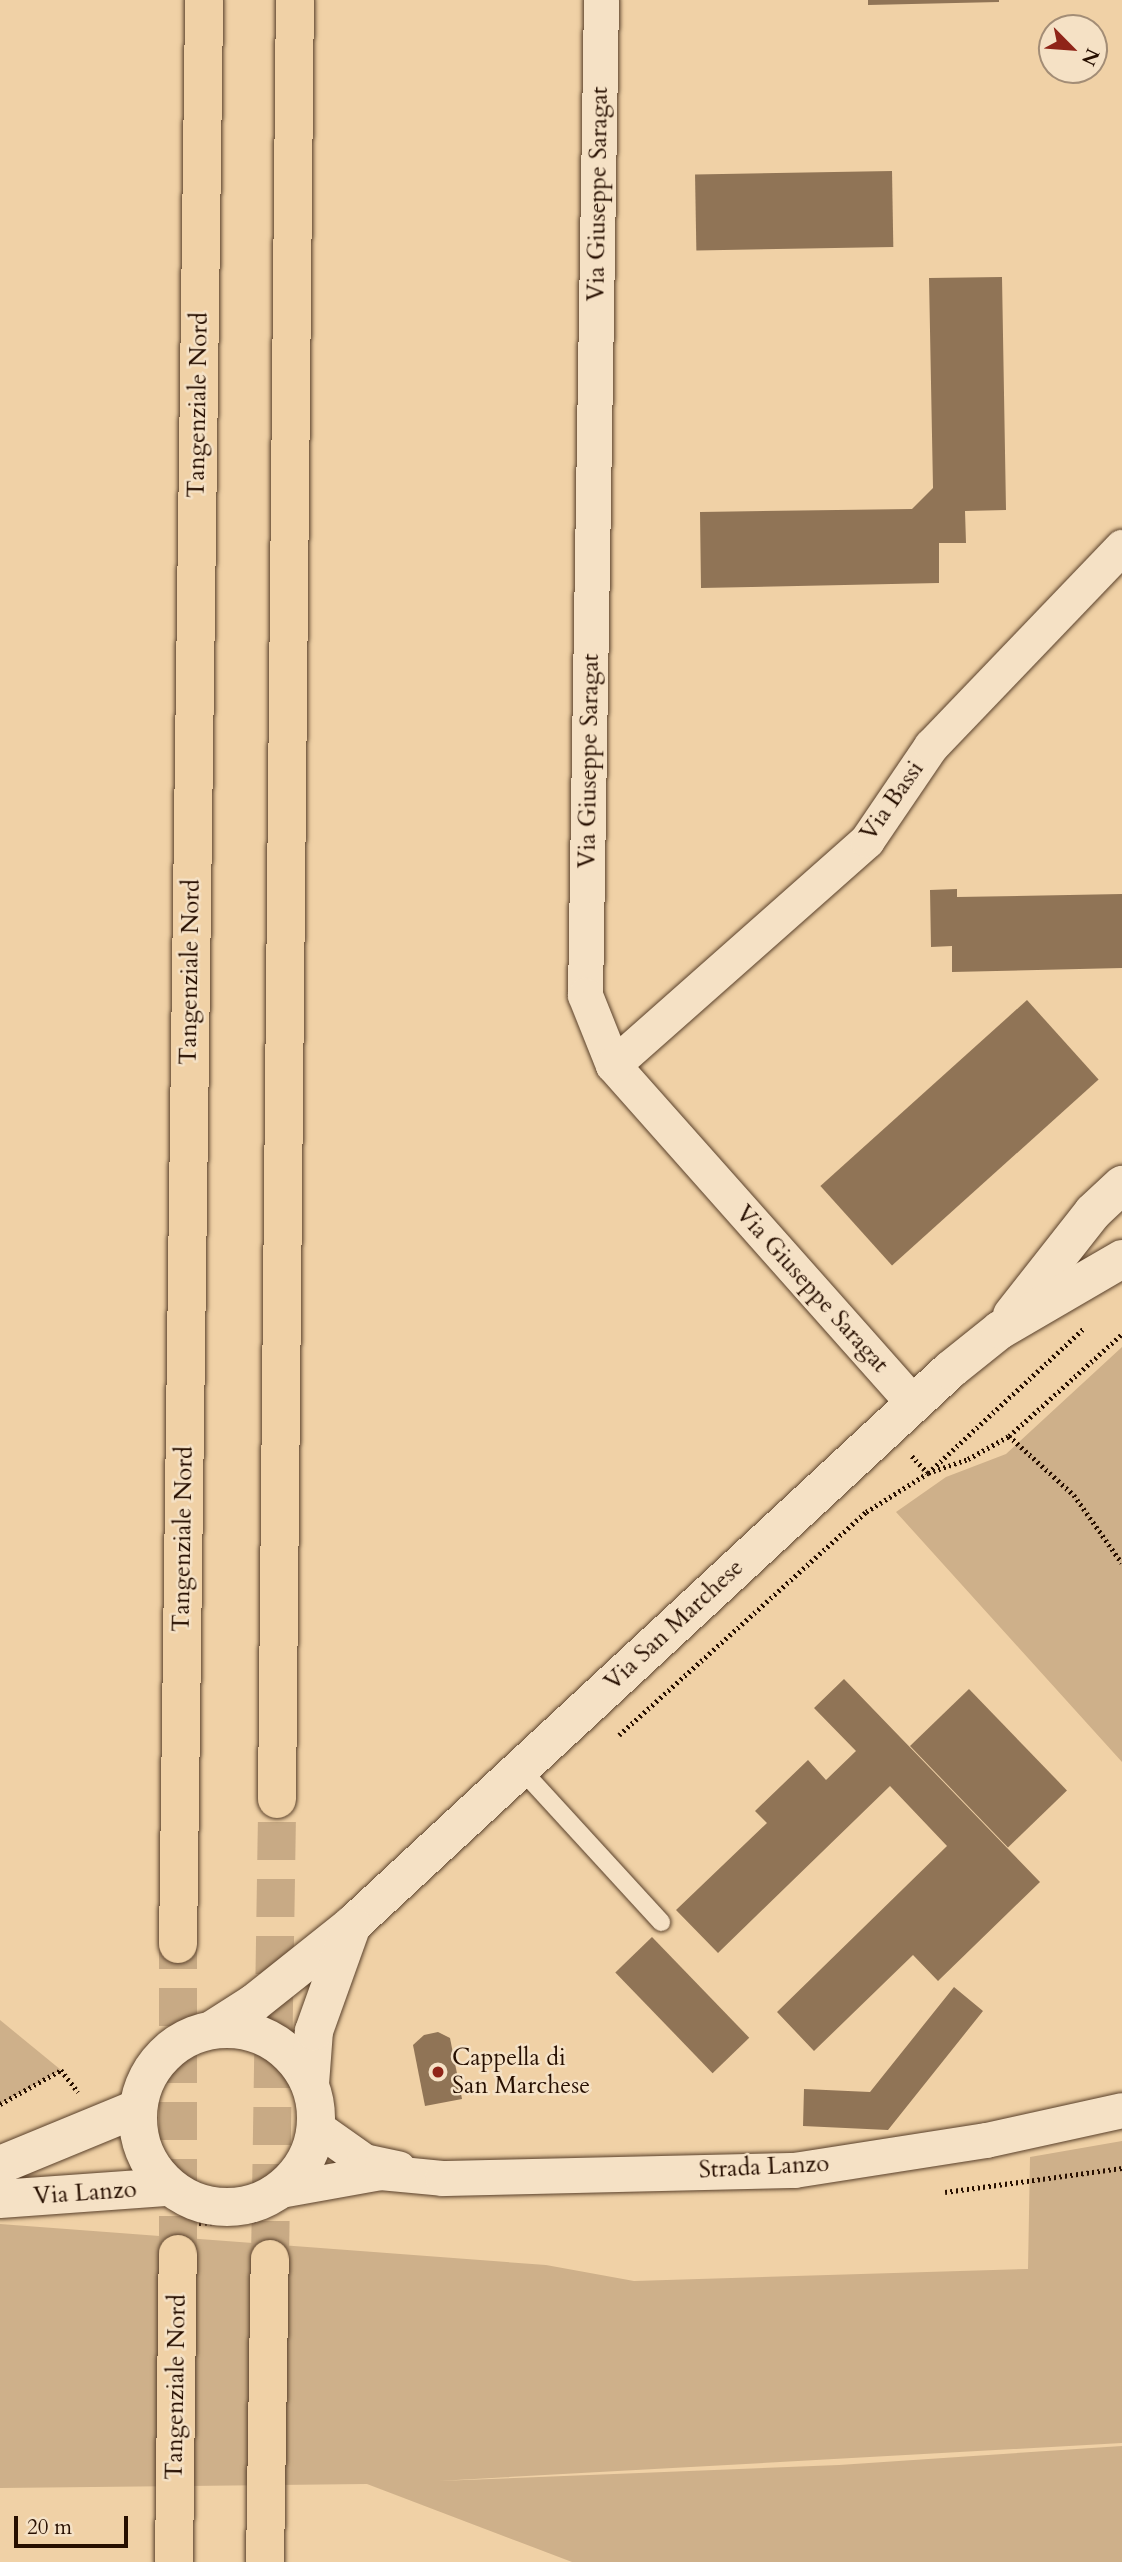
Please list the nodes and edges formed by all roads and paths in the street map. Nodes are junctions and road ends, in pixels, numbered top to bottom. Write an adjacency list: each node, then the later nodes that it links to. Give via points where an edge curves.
1 (204, 0): 21 (highway, Tangenziale Nord)
2 (295, 0): 18 (highway)
3 (601, 0): 5 (street, Via Giuseppe Saragat, via 585,995)
4 (1122, 547): 5 (street, Via Bassi, via 931,746 867,841)
5 (612, 1065): 11 (street, Via Giuseppe Saragat)
6 (1122, 1185): 9 (street, Via San Marchese, via 1093,1212)
7 (1122, 1259): 9 (street, Via San Marchese)
8 (1092, 1321): 14 (path)
9 (1000, 1330): 11 (street, Via San Marchese)
10 (1122, 1334): 13 (path)
11 (914, 1403): 12 (street, Via San Marchese)
12 (886, 1429): 14 (path); 17 (street, Via San Marchese)
13 (1009, 1436): 14 (path, via 968,1459); 15 (path, via 1073,1495)
14 (928, 1473): 16 (path, via 866,1511)
15 (1122, 1563)
16 (609, 1744)
17 (520, 1768): 19 (lane); 20 (street, Via San Marchese)
18 (277, 1799)
19 (661, 1922)
20 (352, 1925): 22 (street, Via San Marchese); 23 (street, Via San Marchese, via 314,2031)
21 (178, 1944)
22 (215, 2028): 23 (street, via 244,2029 272,2040 295,2059); 25 (street, via 187,2037 162,2055 145,2079)
23 (310, 2084): 28 (street)
24 (0, 2104): 27 (path, via 61,2070)
25 (138, 2108): 27 (street, Via Lanzo); 32 (street, via 139,2138 150,2165)
26 (1122, 2110): 31 (street, Strada Lanzo, via 986,2140 794,2170)
27 (100, 2122): 29 (street, Via Lanzo)
28 (316, 2127): 31 (street, Strada Lanzo, via 364,2161); 35 (street, via 310,2152)
29 (0, 2165)
30 (1122, 2168): 33 (path)
31 (442, 2178): 35 (street, Strada Lanzo, via 380,2172)
32 (169, 2187): 34 (street, Via Lanzo); 35 (street, via 195,2202 224,2208)
33 (945, 2192)
34 (0, 2199)
35 (272, 2205): 36 (path)
36 (182, 2239): 38 (highway, Tangenziale Nord, via 176,2301)
37 (270, 2259): 39 (highway)
38 (174, 2562)
39 (265, 2562)

